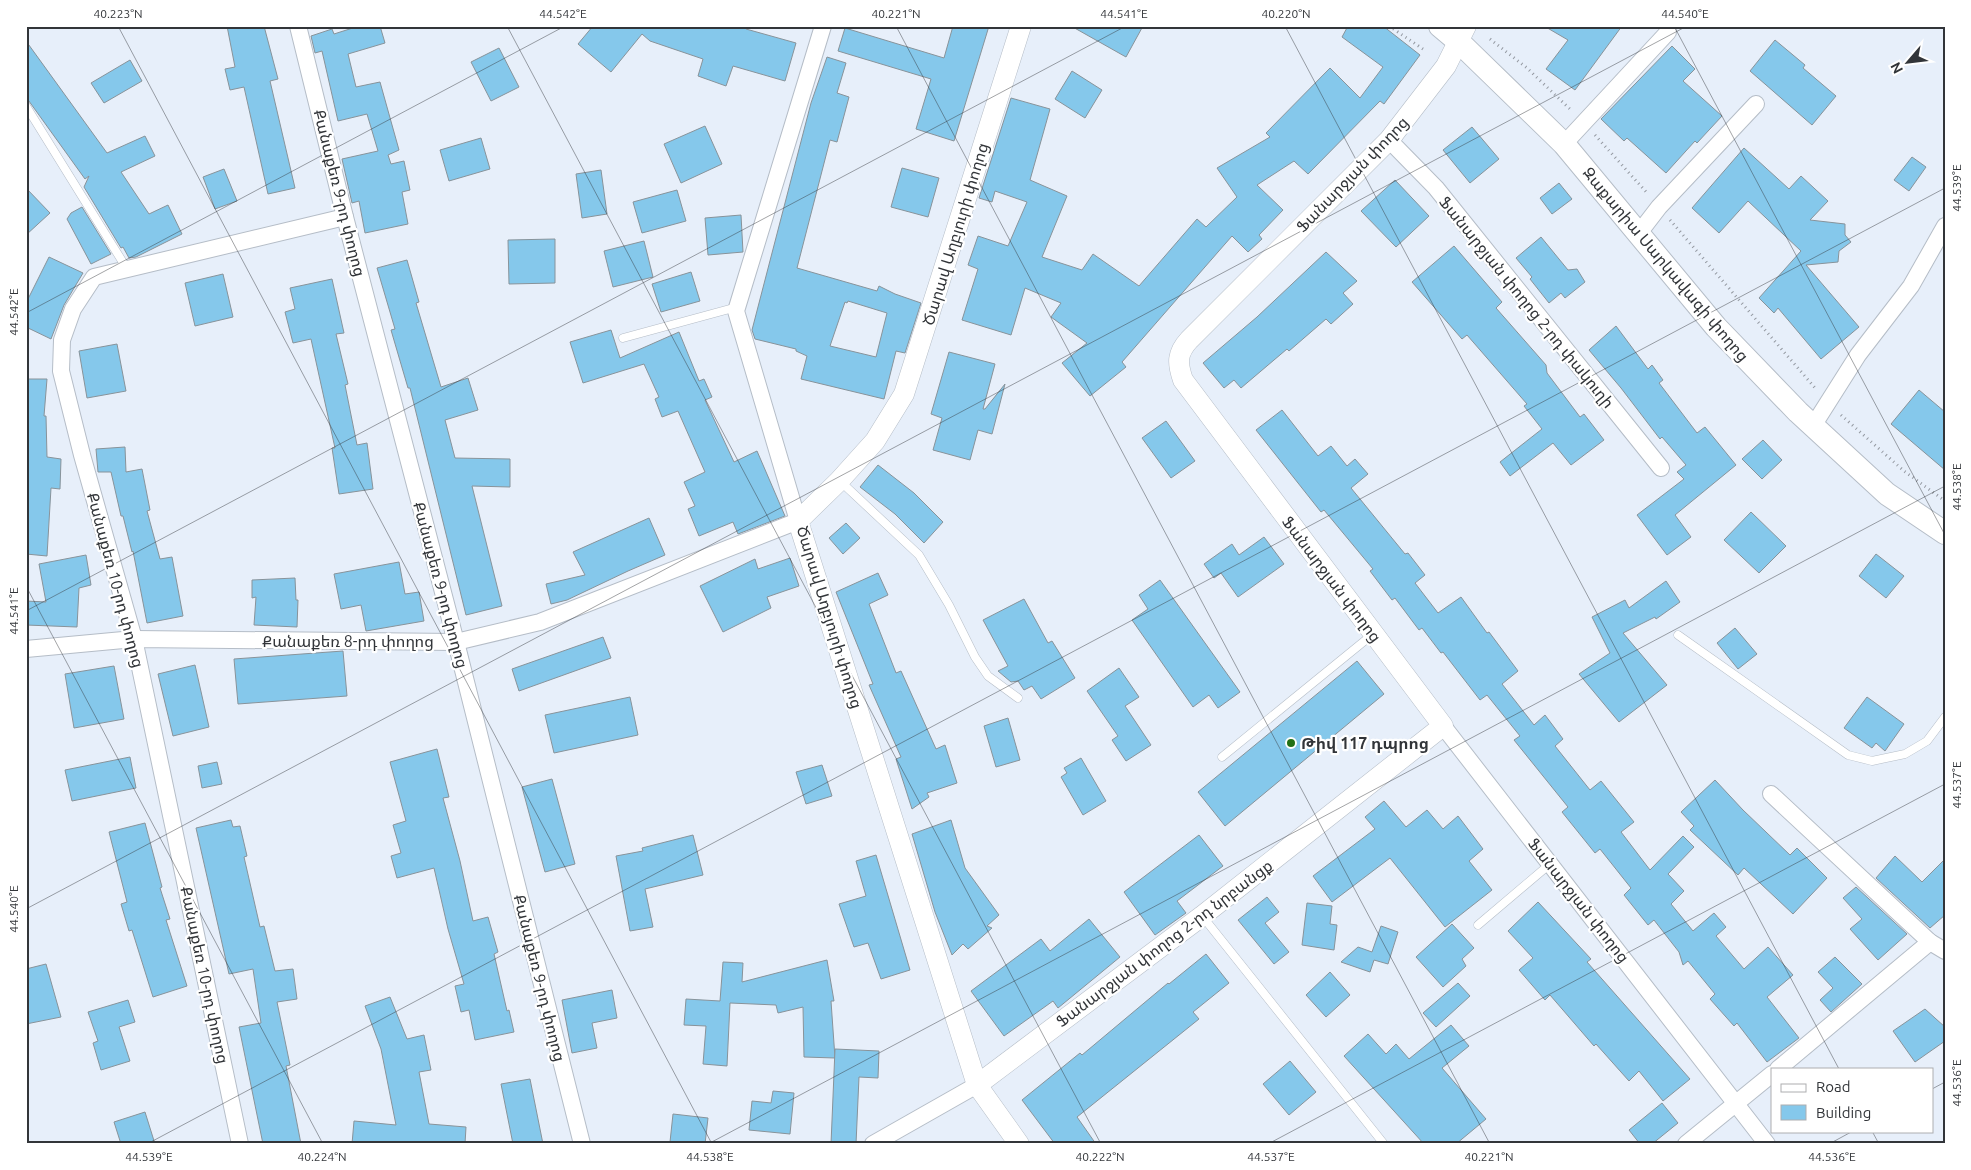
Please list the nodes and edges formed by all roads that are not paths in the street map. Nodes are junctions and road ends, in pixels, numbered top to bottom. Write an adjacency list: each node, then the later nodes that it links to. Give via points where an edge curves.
1 (298, 26): 11 (street, Քանաքեռ 9-րդ փողոց)
2 (822, 26): 15 (street)
3 (1021, 26): 19 (street, Ծարավ Աղբյուրի փողոց, via 904,394 875,441)
4 (1440, 26): 6 (main road, Զաքարիա Սարկավագի փողոց)
5 (1668, 32): 10 (street)
6 (1462, 34): 9 (street, Ֆանարջյան փողոց, via 1446,66); 10 (main road, Զաքարիա Սարկավագի փողոց)
7 (1756, 104): 13 (street, via 1659,207)
8 (26, 106): 14 (lane)
9 (1389, 140): 18 (street, Ֆանարջյան փողոց 2-րդ փակուղի, via 1436,188); 22 (street, Ֆանարջյան փողոց, via 1189,340 1178,357 1183,380)
10 (1564, 144): 13 (main road, Զաքարիա Սարկավագի փողոց)
11 (345, 217): 14 (street, Քանաքեռ 10-րդ փողոց); 25 (street, Քանաքեռ 9-րդ փողոց)
12 (1945, 226): 17 (street, via 1911,286 1858,355)
13 (1639, 234): 17 (main road, Զաքարիա Սարկավագի փողոց, via 1716,327)
14 (127, 269): 24 (street, Քանաքեռ 10-րդ փողոց, via 94,277 73,309 62,340 61,371)
15 (737, 307): 16 (lane); 20 (street)
16 (623, 338)
17 (1813, 426): 21 (main road, Զաքարիա Սարկավագի փողոց, via 1887,494)
18 (1661, 468)
19 (839, 481): 20 (street, Ծարավ Աղբյուրի փողոց); 27 (lane, via 919,555 988,676)
20 (798, 521): 25 (street, Քանաքեռ 8-րդ փողոց, via 540,622); 39 (street, Ծարավ Աղբյուրի փողոց)
21 (1945, 533)
22 (1373, 634): 29 (street, Ֆանարջյան փողոց); 30 (lane)
23 (1678, 635): 28 (lane, via 1848,755 1872,761 1905,754 1927,740)
24 (134, 639): 25 (street, Քանաքեռ 8-րդ փողոց); 26 (street, Քանաքեռ 8-րդ փողոց); 41 (street, Քանաքեռ 10-րդ փողոց)
25 (456, 642): 42 (street, Քանաքեռ 9-րդ փողոց)
26 (26, 649)
27 (1018, 698)
28 (1945, 717)
29 (1443, 726): 32 (street, Ֆանարջյան փողոց); 33 (street, Ֆանարջյան փողոց 2-րդ նրբանցք)
30 (1222, 757)
31 (1771, 794): 35 (street)
32 (1550, 864): 34 (lane); 40 (street, Ֆանարջյան փողոց)
33 (1202, 916): 39 (street, Ֆանարջյան փողոց 2-րդ նրբանցք); 45 (lane)
34 (1478, 925)
35 (1930, 942): 36 (street); 37 (street)
36 (1945, 951)
37 (1779, 1068)
38 (1771, 1075): 40 (street)
39 (977, 1085): 43 (street, Ֆանարջյան փողոց 2-րդ նրբանցք); 44 (street, Ծարավ Աղբյուրի փողոց)
40 (1737, 1103): 46 (street); 47 (street, Ֆանարջյան փողոց)
41 (240, 1144)
42 (582, 1144)
43 (873, 1144)
44 (1019, 1144)
45 (1384, 1144)
46 (1686, 1144)
47 (1768, 1144)

